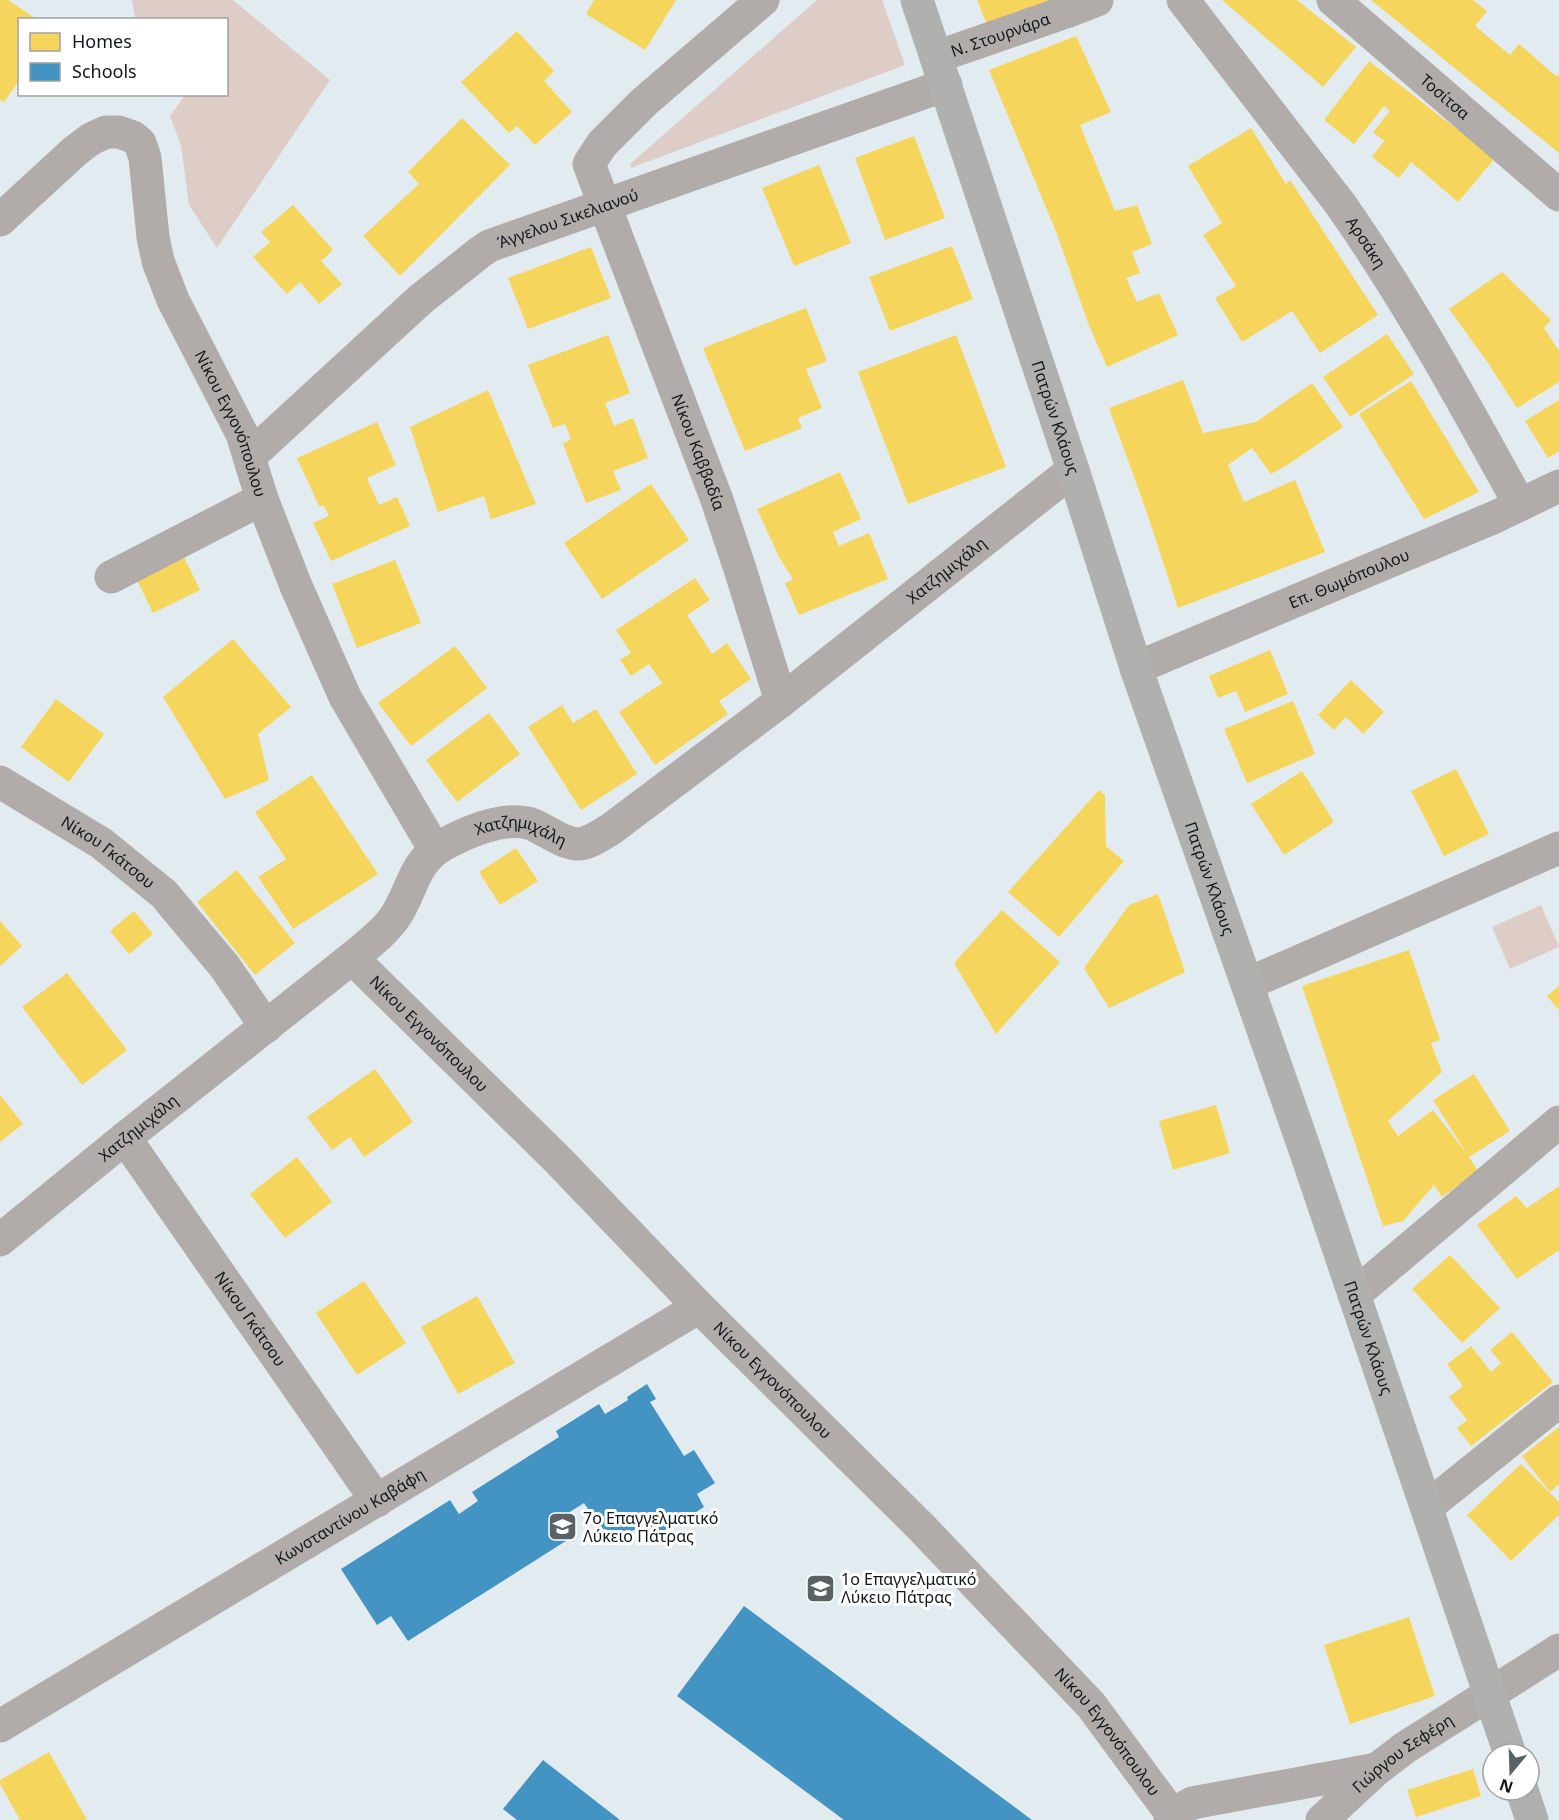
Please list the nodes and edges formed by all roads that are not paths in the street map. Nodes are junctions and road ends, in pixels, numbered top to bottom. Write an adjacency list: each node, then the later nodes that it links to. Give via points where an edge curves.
1 (763, 0): 8 (street, Νίκου Καββαδία, via 644,102 594,154 589,164)
2 (917, 0): 6 (main road, Πατρών Κλάους)
3 (1097, 0): 6 (street, N. Στουρνάρα)
4 (1183, 0): 14 (street, Αρσάκη, via 1361,234 1442,364)
5 (1333, 0): 7 (street, Τοσίτσα)
6 (941, 71): 8 (street, Άγγελου Σικελιανού); 11 (main road, Πατρών Κλάους)
7 (1559, 195)
8 (605, 206): 10 (street, Άγγελου Σικελιανού, via 489,246 479,253 421,299); 17 (street, Νίκου Καββαδία, via 717,500)
9 (0, 220): 10 (street, Νίκου Εγγονόπουλου, via 91,139 112,131 124,132 140,143 158,261 189,334)
10 (250, 456): 13 (street, Νίκου Εγγονόπουλου)
11 (1073, 470): 16 (main road, Πατρών Κλάους); 17 (street, Χατζημιχάλη)
12 (1559, 486): 14 (street, Επ. Θωμόπουλου)
13 (262, 499): 15 (street); 20 (street, Νίκου Εγγονόπουλου, via 345,697)
14 (1520, 505): 16 (street, Επ. Θωμόπουλου)
15 (111, 577)
16 (1136, 668): 22 (main road, Πατρών Κλάους)
17 (781, 701): 20 (street, Χατζημιχάλη, via 590,843 566,842 528,823 509,822 471,832)
18 (0, 782): 23 (street, Νίκου Γκάτσου, via 101,843 164,894 225,967)
19 (1559, 848): 22 (street)
20 (435, 850): 21 (street, Χατζημιχάλη, via 423,861 393,920)
21 (352, 958): 23 (street, Χατζημιχάλη); 28 (street, Νίκου Εγγονόπουλου, via 558,1160)
22 (1246, 984): 27 (main road, Πατρών Κλάους)
23 (266, 1027): 25 (street, Χατζημιχάλη)
24 (1559, 1122): 27 (street)
25 (125, 1138): 26 (street, Χατζημιχάλη); 30 (street, Νίκου Γκάτσου)
26 (0, 1240)
27 (1354, 1295): 31 (main road, Πατρών Κλάους)
28 (699, 1307): 30 (street, Κωνσταντίνου Καβάφη); 38 (street, Νίκου Εγγονόπουλου, via 922,1528 1083,1697)
29 (1559, 1401): 31 (street)
30 (377, 1501): 34 (street, Κωνσταντίνου Καβάφη)
31 (1426, 1507): 33 (main road, Πατρών Κλάους)
32 (1559, 1650): 33 (street, Γιώργου Σεφέρη)
33 (1489, 1694): 35 (main road, Πατρών Κλάους); 36 (street, Γιώργου Σεφέρη)
34 (0, 1726)
35 (1506, 1742)
36 (1377, 1769): 38 (street, via 1192,1803); 39 (street, Γιώργου Σεφέρη)
37 (1526, 1802): 40 (main road)
38 (1172, 1818)
39 (1322, 1820)
40 (1532, 1820)

